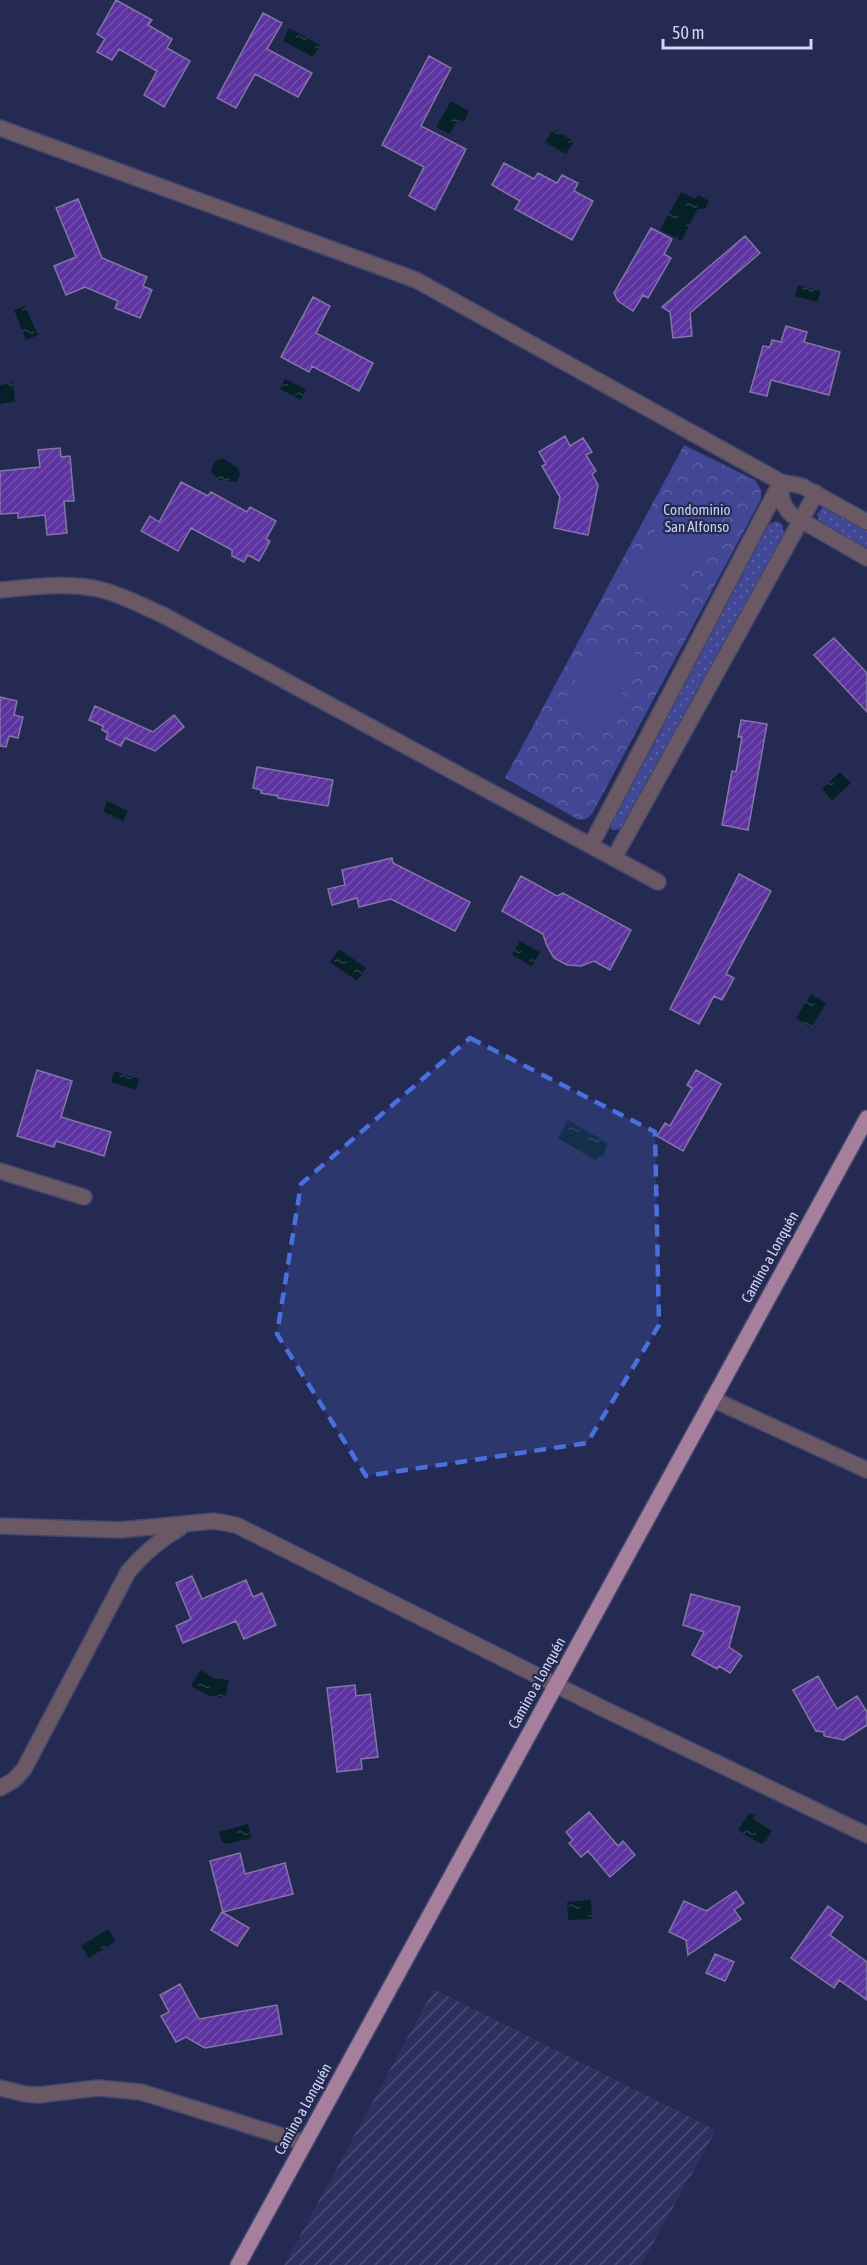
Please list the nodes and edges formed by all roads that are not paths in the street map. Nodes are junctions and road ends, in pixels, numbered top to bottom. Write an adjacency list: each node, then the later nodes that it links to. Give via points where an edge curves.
1 (0, 128): 2 (street, via 416,280)
2 (781, 482): 3 (street); 4 (street, via 784,506); 8 (street)
3 (816, 493): 4 (street); 5 (street)
4 (801, 521): 6 (street); 9 (street)
5 (867, 522)
6 (867, 558)
7 (0, 590): 8 (street, via 67,585 124,597)
8 (591, 845): 9 (street)
9 (614, 858): 10 (street)
10 (658, 882)
11 (867, 1118): 14 (main road, Camino a Lonquén)
12 (0, 1171): 13 (street)
13 (84, 1197)
14 (712, 1399): 15 (street); 18 (main road, Camino a Lonquén)
15 (867, 1470)
16 (186, 1525): 17 (street, via 120,1530); 18 (street, via 213,1521 248,1530); 19 (street, via 157,1543 128,1572 24,1769)
17 (0, 1526)
18 (556, 1685): 20 (street); 22 (main road, Camino a Lonquén)
19 (0, 1788)
20 (867, 1835)
21 (0, 2088): 22 (street, via 38,2095 126,2089)
22 (305, 2143): 23 (main road, Camino a Lonquén)
23 (238, 2265)

